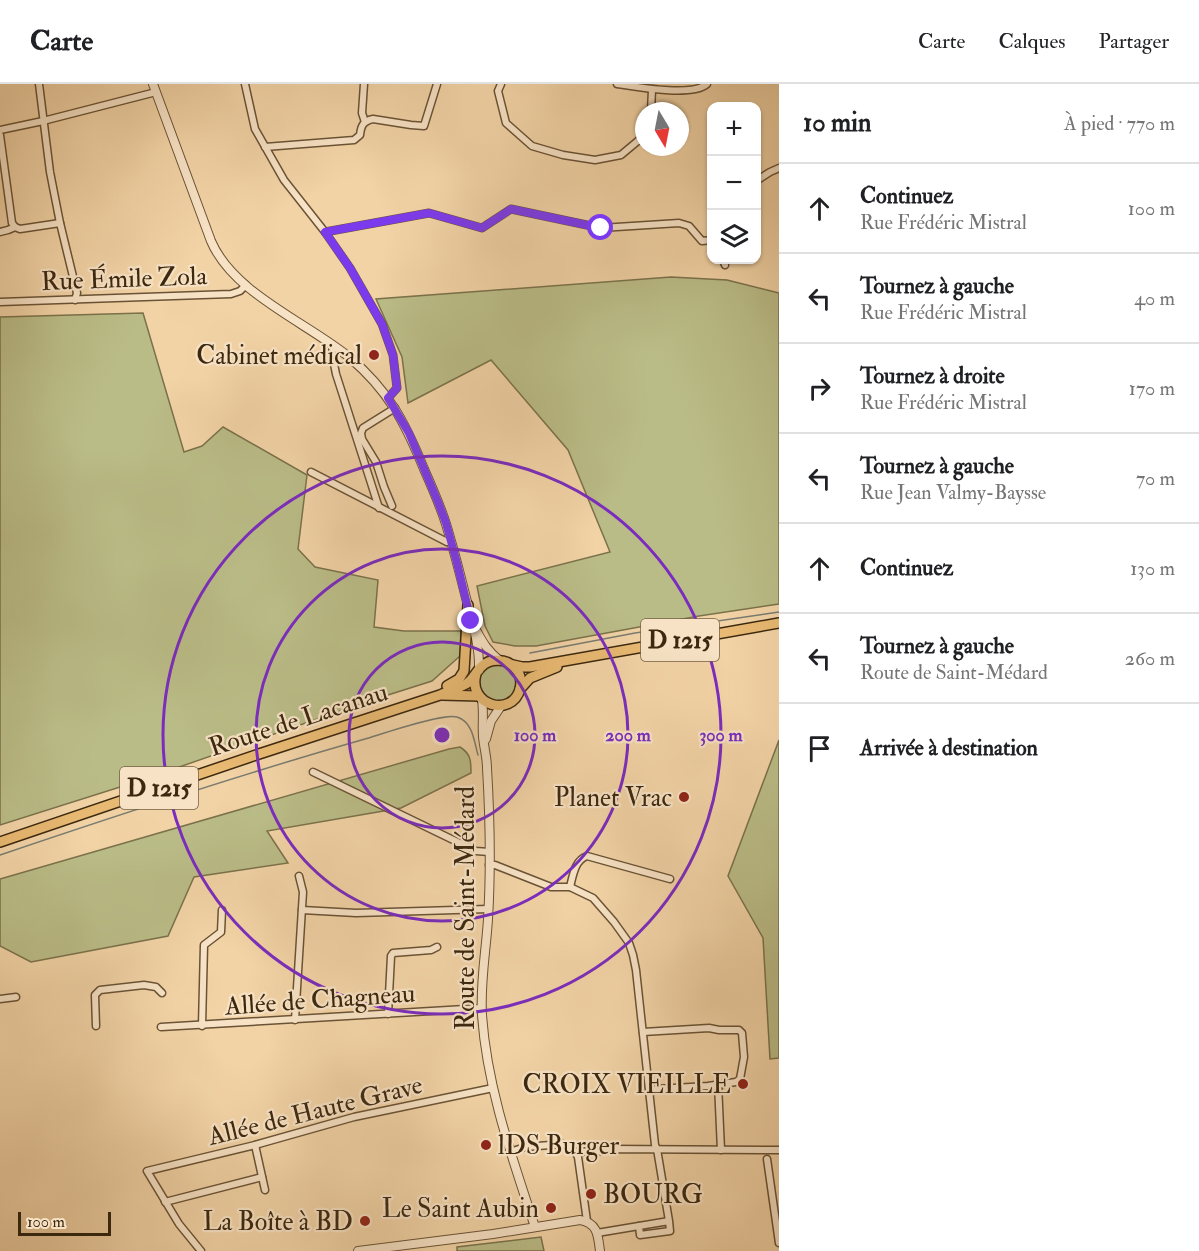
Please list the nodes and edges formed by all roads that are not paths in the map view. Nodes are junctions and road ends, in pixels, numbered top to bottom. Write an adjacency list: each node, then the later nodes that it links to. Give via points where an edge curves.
1 (39, 84): 13 (street)
2 (153, 84): 11 (street)
3 (245, 84): 17 (street, via 255,129)
4 (364, 84): 14 (street)
5 (437, 84): 14 (street, via 424,126 373,119)
6 (501, 84): 16 (street, via 498,91 506,123 532,146 595,160 621,155)
7 (617, 84): 10 (street)
8 (707, 84): 9 (street, via 702,88)
9 (679, 87): 10 (street)
10 (652, 90): 12 (street)
11 (156, 93): 13 (street); 25 (street, via 212,244 227,268)
12 (651, 102)
13 (43, 122): 15 (street); 20 (street)
14 (365, 122): 17 (street, via 354,140)
15 (0, 133): 21 (street)
16 (635, 143)
17 (265, 147): 23 (street, via 284,180)
18 (779, 168): 19 (street)
19 (761, 178)
20 (60, 223): 21 (street); 26 (street, via 77,293)
21 (15, 227): 22 (street)
22 (0, 232)
23 (325, 232): 24 (street, via 429,213 482,228 511,209 601,228 679,223 689,226 702,241); 29 (street, via 382,324 393,355 397,388)
24 (707, 240)
25 (246, 285): 26 (street, Rue Émile Zola, via 231,294); 28 (street)
26 (75, 300): 27 (street, Rue Émile Zola)
27 (0, 302)
28 (333, 345): 29 (street); 33 (street, via 336,374)
29 (388, 398): 30 (street)
30 (395, 408): 32 (street, via 361,433); 34 (street, via 414,443)
31 (311, 472): 33 (street)
32 (392, 506)
33 (379, 508): 34 (street)
34 (451, 542): 35 (street)
35 (468, 605): 36 (street); 46 (main road, via 461,677)
36 (471, 621): 39 (street, via 483,644); 41 (street)
37 (779, 623): 38 (main road, D 1215)
38 (582, 658): 40 (main road, D 1215, via 530,667); 42 (main road, D 1215, via 530,678)
39 (499, 660): 40 (main road); 41 (main road, Route de Lacanau, via 487,663)
40 (511, 664): 42 (main road, via 519,674)
41 (477, 672): 43 (main road, Route de Lacanau / D 1215, via 465,685); 44 (main road, via 475,686)
42 (520, 688): 45 (main road, via 515,698)
43 (440, 694): 44 (main road, Route de Lacanau / D 1215); 46 (main road, Route de Lacanau / D 1215)
44 (481, 698): 45 (main road, Route de Lacanau); 47 (street, Route de Saint-Médard)
45 (501, 706): 47 (street, Route de Saint-Médard, via 491,721)
46 (384, 712): 49 (main road, Route de Lacanau / D 1215)
47 (485, 747): 50 (street, Route de Saint-Médard)
48 (313, 772): 50 (street, via 476,851)
49 (0, 842)
50 (489, 852): 51 (street, Route de Saint-Médard)
51 (489, 865): 54 (street, via 551,888); 55 (street, Route de Saint-Médard)
52 (299, 876): 57 (street)
53 (670, 879): 54 (street, via 587,856 577,865)
54 (570, 887): 68 (street, via 594,898 628,943 636,970)
55 (488, 909): 57 (street, via 356,913); 62 (street, Route de Saint-Médard)
56 (222, 910): 66 (street, via 221,932 204,945)
57 (302, 910): 64 (street)
58 (437, 947): 63 (street, via 393,953)
59 (162, 993): 65 (street, via 156,987 144,985 100,990 95,995)
60 (16, 997): 61 (street)
61 (0, 999)
62 (482, 1008): 63 (street, Allée de Chagneau); 70 (street, Route de Saint-Médard)
63 (388, 1014): 64 (street, Allée de Chagneau)
64 (295, 1020): 66 (street, Allée de Chagneau)
65 (96, 1026)
66 (202, 1026): 67 (street, Allée de Chagneau)
67 (161, 1027)
68 (643, 1032): 69 (street, via 739,1030 744,1057 740,1079); 71 (street)
69 (718, 1084): 71 (street, via 656,1089); 74 (street)
70 (493, 1088): 72 (street, Allée de Haute Grave, via 354,1117); 76 (street, Route de Saint-Médard)
71 (650, 1093): 73 (street)
72 (255, 1145): 79 (street); 81 (street, Allée de Haute Grave, via 147,1171)
73 (657, 1149): 74 (street); 77 (street); 84 (street, via 669,1221)
74 (721, 1150): 75 (street)
75 (779, 1150)
76 (510, 1152): 77 (street, via 563,1144); 83 (street, Route de Saint-Médard)
77 (575, 1152): 82 (street)
78 (767, 1159): 85 (street)
79 (262, 1177): 80 (street); 81 (street)
80 (265, 1190)
81 (165, 1202): 86 (street)
82 (587, 1221): 83 (street); 84 (street)
83 (535, 1227): 87 (street)
84 (597, 1233): 88 (street)
85 (779, 1243)
86 (201, 1251)
87 (358, 1251)
88 (600, 1251)

